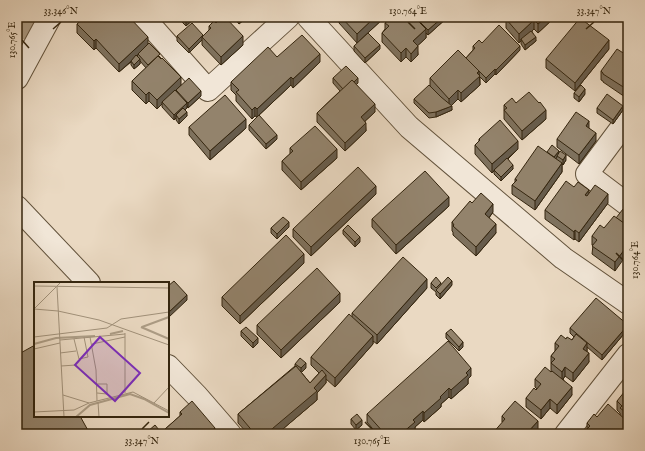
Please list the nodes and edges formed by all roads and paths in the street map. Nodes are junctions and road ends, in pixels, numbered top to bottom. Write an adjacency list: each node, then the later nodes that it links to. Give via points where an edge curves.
1 (50, 17): 5 (street)
2 (143, 17): 3 (street, via 208,90)
3 (288, 17)
4 (308, 17): 10 (street, via 409,127 563,258)
5 (17, 78)
6 (628, 119): 7 (street, via 587,174)
7 (628, 205)
8 (17, 207): 9 (street)
9 (88, 282)
10 (628, 303)
11 (628, 355): 14 (street)
12 (169, 367): 13 (street)
13 (230, 434)
14 (566, 434)

